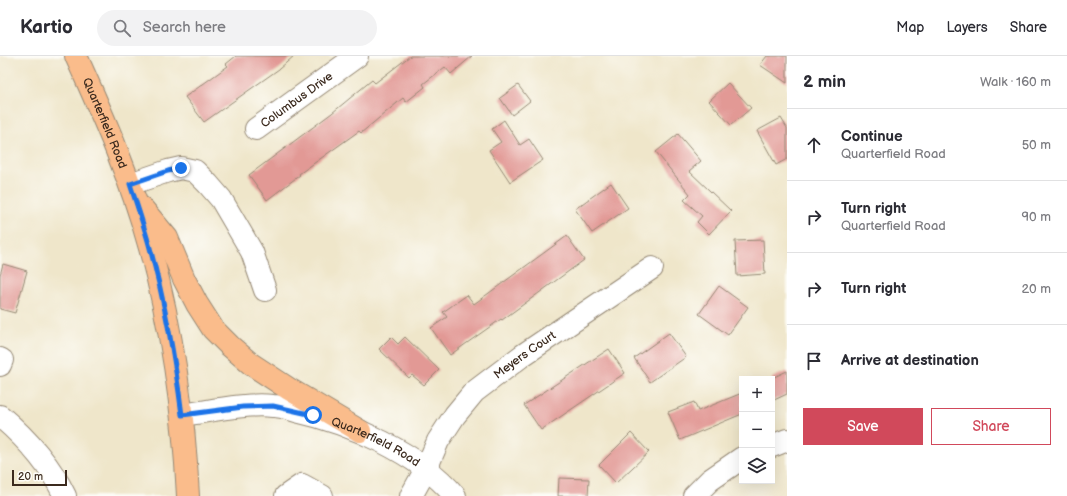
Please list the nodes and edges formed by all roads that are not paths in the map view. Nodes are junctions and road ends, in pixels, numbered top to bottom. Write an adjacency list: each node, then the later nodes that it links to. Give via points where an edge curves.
1 (76, 56): 4 (main road, Quarterfield Road, via 104,117)
2 (357, 56): 3 (street, Columbus Drive)
3 (256, 129)
4 (132, 192): 6 (street, via 168,171 181,168 195,171 221,199 252,252); 9 (main road, Quarterfield Road, via 150,247 162,297); 11 (main road, via 167,238 184,279 213,329 251,364)
5 (652, 268): 15 (street, Meyers Court, via 522,355 474,392 438,441)
6 (265, 290)
7 (0, 359): 8 (street)
8 (0, 365)
9 (182, 415): 11 (street, Quarterfield Road, via 273,406 313,415); 17 (main road)
10 (0, 416): 16 (street, via 20,434 44,462)
11 (360, 431): 15 (street, Quarterfield Road)
12 (787, 440): 13 (street)
13 (775, 445)
14 (739, 460): 22 (street, via 710,480)
15 (426, 469): 20 (street, Meyers Court); 21 (street, Quarterfield Road)
16 (65, 496)
17 (188, 496)
18 (286, 496): 19 (street, via 302,485)
19 (322, 496)
20 (411, 496)
21 (455, 496)
22 (694, 496)

